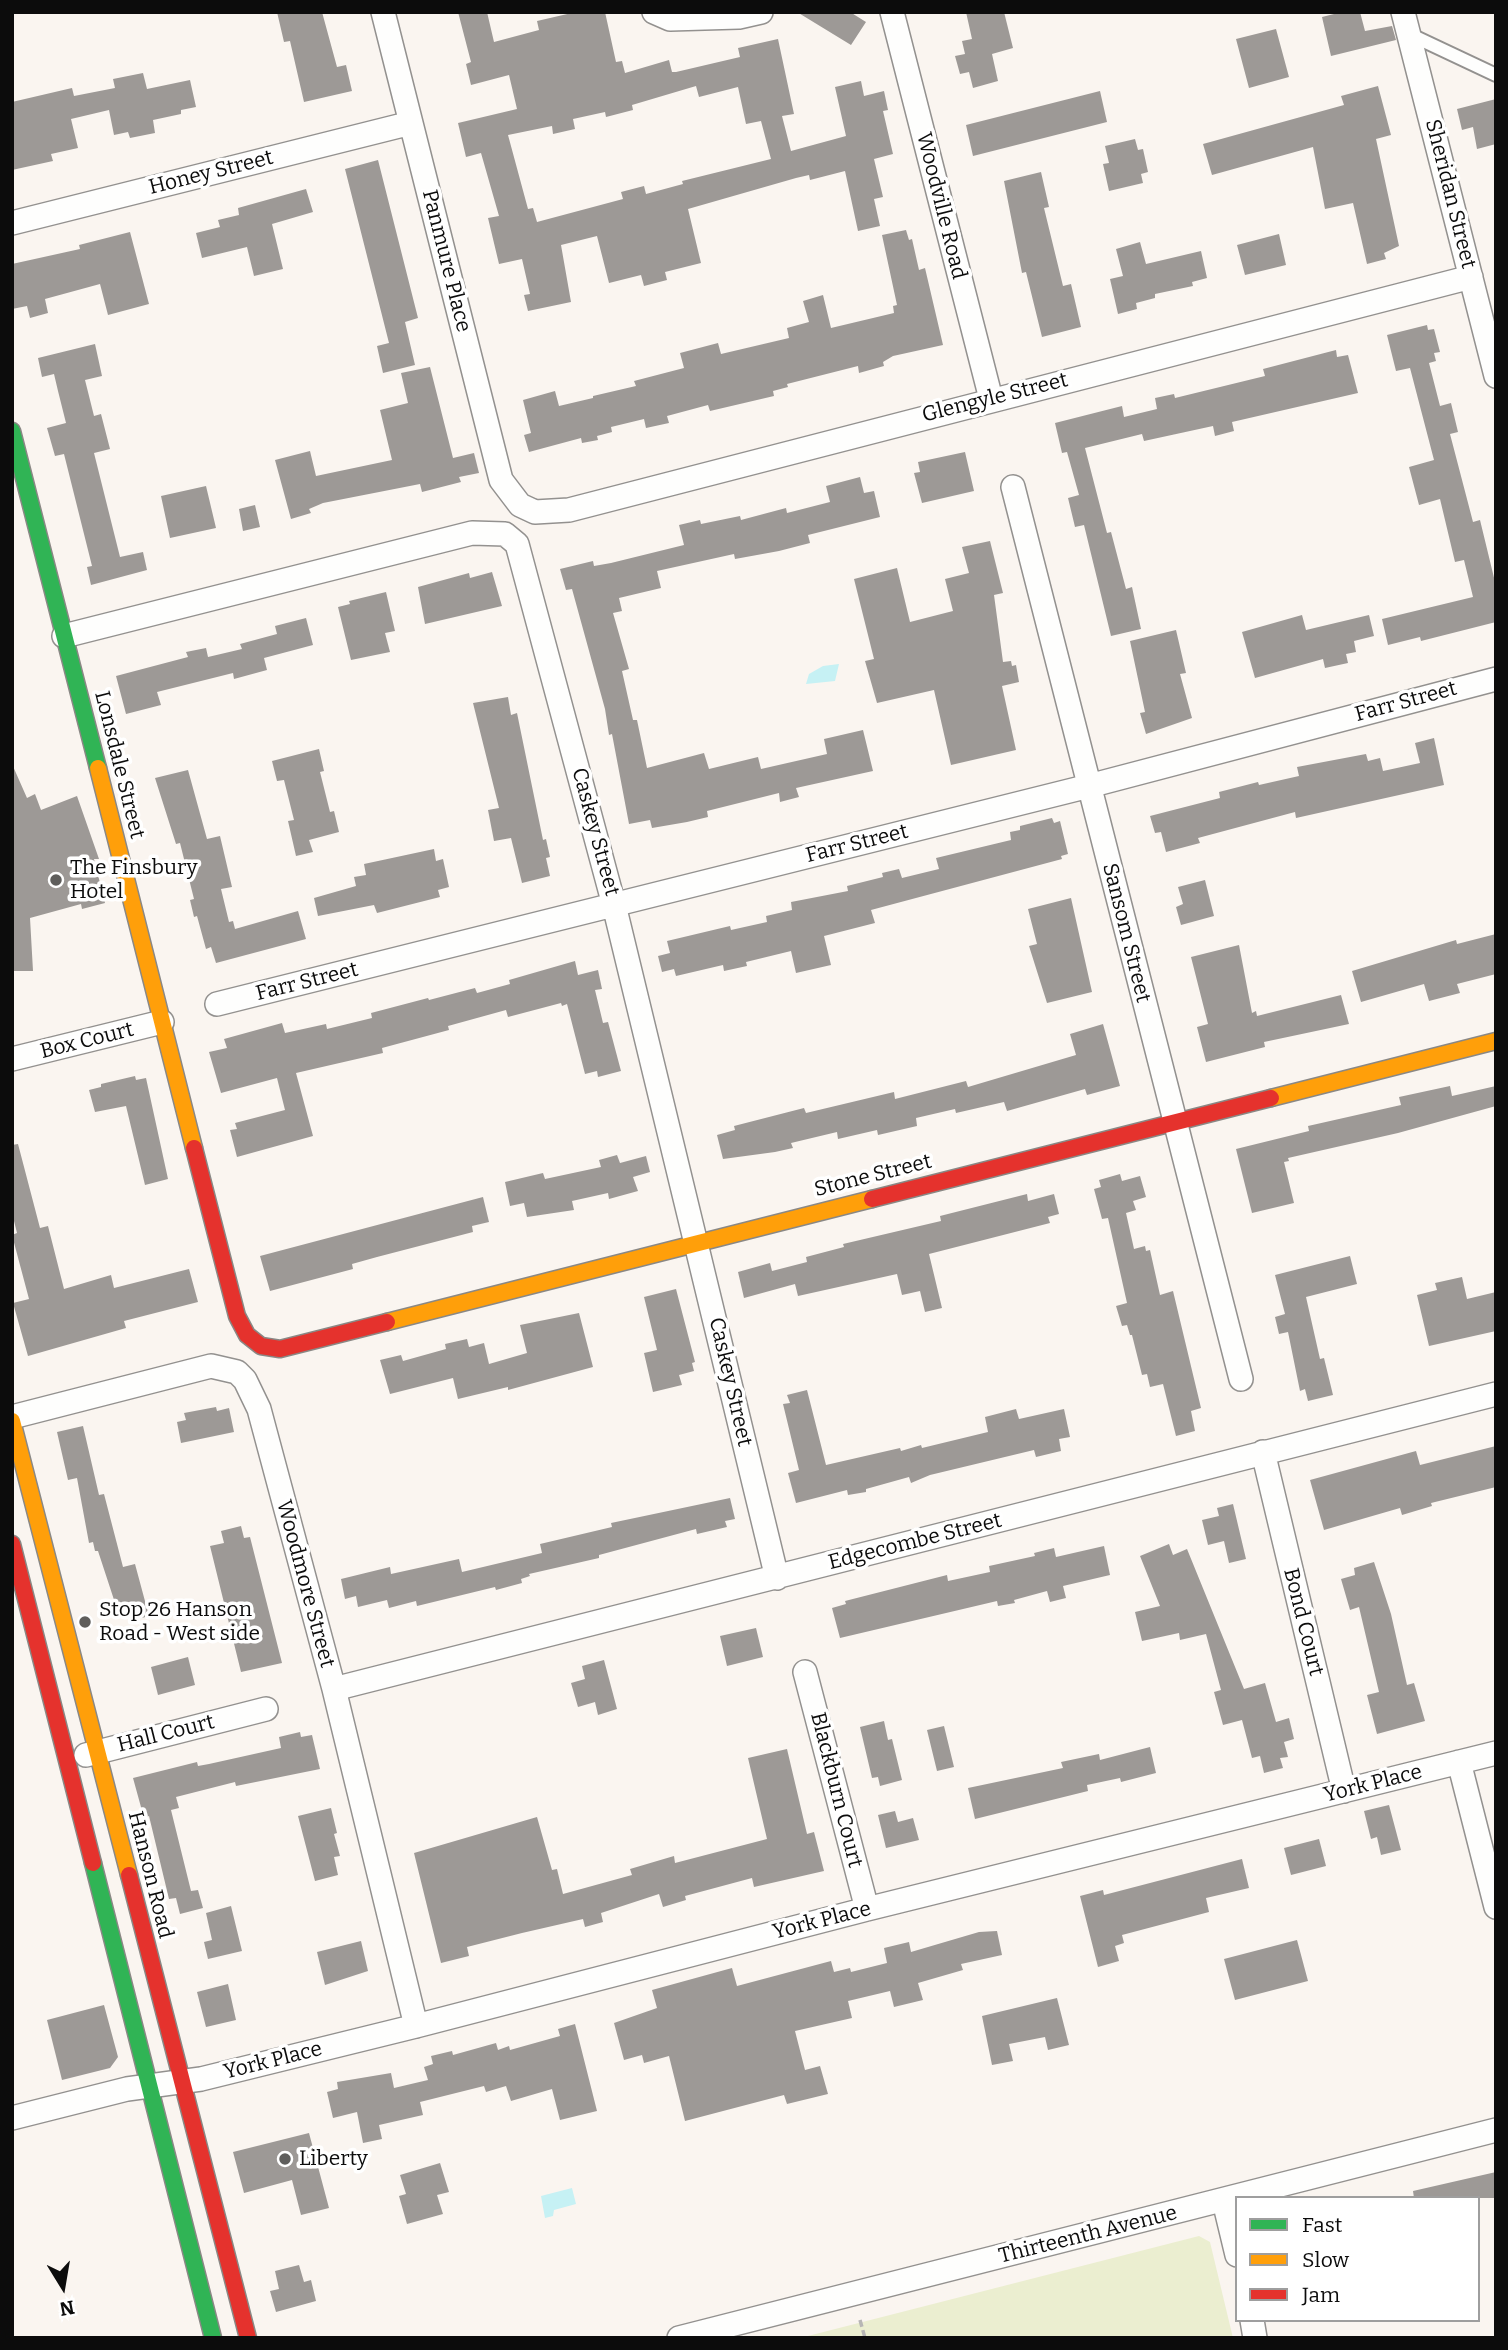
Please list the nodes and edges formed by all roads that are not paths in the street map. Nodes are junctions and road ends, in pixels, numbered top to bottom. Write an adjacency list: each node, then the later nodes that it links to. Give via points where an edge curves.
1 (383, 12): 7 (street, Panmure Place)
2 (654, 12): 3 (street, via 670,19)
3 (761, 12)
4 (892, 12): 11 (street, Woodville Road)
5 (1406, 23): 6 (lane); 9 (street, Sheridan Street)
6 (1496, 75)
7 (411, 122): 8 (street, Honey Street); 14 (street, Panmure Place, via 501,480)
8 (12, 223)
9 (1471, 277): 10 (street, Sheridan Street); 11 (street, Glengyle Street)
10 (1496, 376)
11 (990, 399): 14 (street, Glengyle Street, via 569,510 535,512)
12 (12, 431): 15 (street, Lonsdale Street)
13 (1013, 487): 17 (street, Sansom Street)
14 (520, 505)
15 (64, 636): 18 (street, Caskey Street, via 472,533 505,534 517,544 523,559); 20 (street, Lonsdale Street)
16 (1496, 679): 17 (street, Farr Street)
17 (1089, 786): 18 (street, Farr Street); 23 (street, Sansom Street)
18 (614, 905): 19 (street, Farr Street); 24 (street, Caskey Street)
19 (217, 1004)
20 (162, 1022): 22 (street, Box Court); 25 (street, Lonsdale Street, via 237,1316 247,1335)
21 (1496, 1041): 23 (street, Stone Street)
22 (12, 1059)
23 (1173, 1121): 24 (street, Stone Street); 26 (street, Sansom Street)
24 (696, 1242): 25 (street, Stone Street, via 280,1349); 31 (street, Caskey Street)
25 (261, 1346)
26 (1241, 1378)
27 (1496, 1394): 29 (street, Edgecombe Street)
28 (12, 1419): 33 (street, Woodmore Street, via 211,1366 237,1372 259,1409); 35 (street, Hanson Road)
29 (1263, 1452): 31 (street, Edgecombe Street); 39 (street, Bond Court)
30 (12, 1544): 37 (street)
31 (776, 1577): 33 (street, Edgecombe Street)
32 (805, 1672): 41 (street, Blackburn Court)
33 (334, 1689): 42 (street, Woodmore Street)
34 (266, 1709): 35 (street, Hall Court)
35 (97, 1752): 37 (street, Hall Court); 43 (street, Hanson Road)
36 (1496, 1753): 38 (street, York Place)
37 (67, 1759): 44 (street)
38 (1458, 1762): 39 (street, York Place); 40 (street)
39 (1345, 1791): 41 (street, York Place)
40 (1496, 1907)
41 (867, 1909): 42 (street, York Place)
42 (416, 2026): 43 (street, York Place)
43 (180, 2082): 44 (street, York Place); 52 (street, Hanson Road)
44 (149, 2085): 45 (street, York Place); 51 (street)
45 (12, 2118)
46 (1496, 2130): 47 (street, Thirteenth Avenue)
47 (1243, 2196)
48 (1235, 2198): 49 (street, Thirteenth Avenue)
49 (1224, 2201): 50 (street); 53 (street, Thirteenth Avenue)
50 (1235, 2247)
51 (213, 2338)
52 (248, 2338)
53 (679, 2338)

